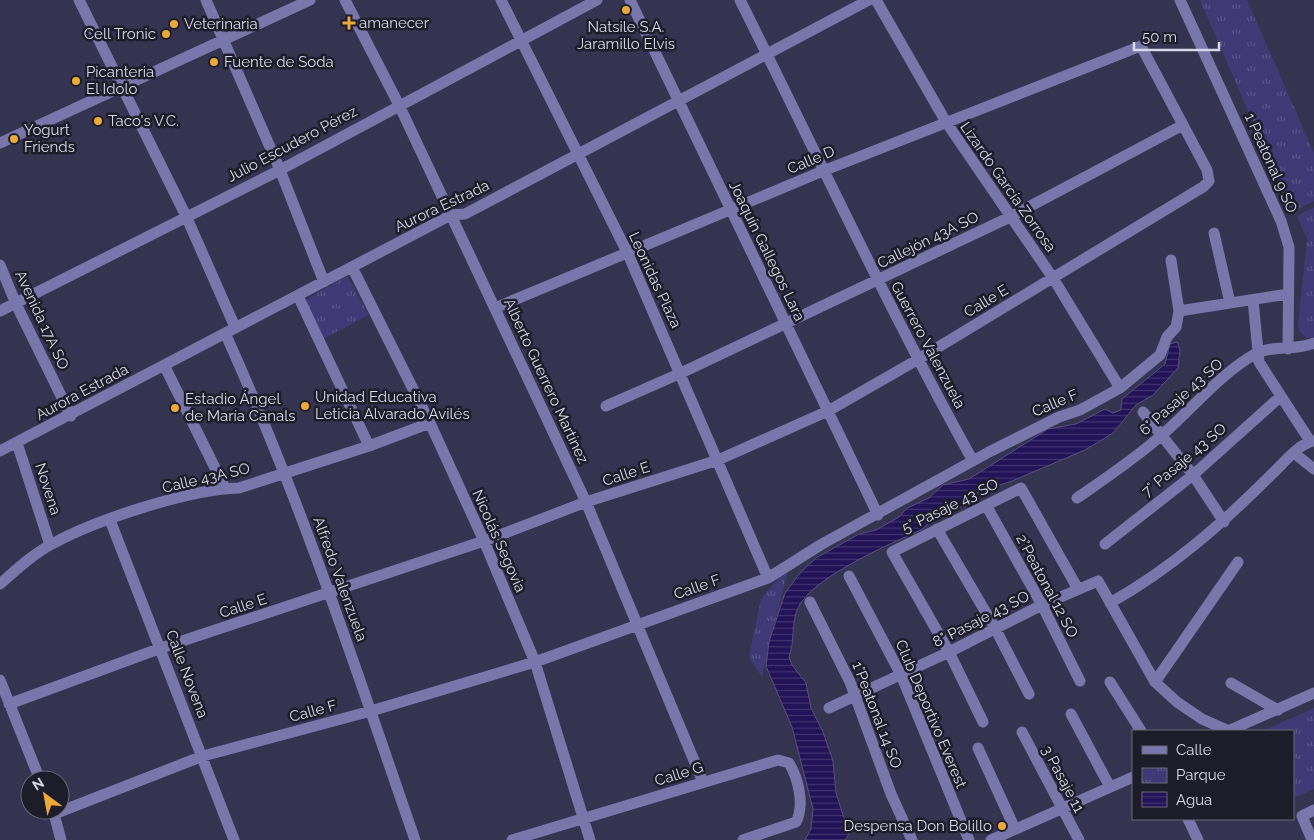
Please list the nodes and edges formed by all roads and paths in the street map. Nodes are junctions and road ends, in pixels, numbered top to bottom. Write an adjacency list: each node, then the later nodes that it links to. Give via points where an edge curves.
1 (79, 0): 15 (street, Alfredo Valenzuela)
2 (206, 0): 12 (street)
3 (310, 0): 12 (street)
4 (344, 0): 17 (street, Alberto Guerrero Martínez)
5 (501, 0): 13 (street, Leonidas Plaza)
6 (597, 0): 13 (street, Julio Escudero Pérez)
7 (630, 0): 16 (street, Joaquín Gallegos Lara)
8 (740, 0): 14 (street, Guerrero Valenzuela)
9 (869, 0): 14 (street, Aurora Estrada)
10 (876, 0): 18 (street, Lizardo García Zorrosa)
11 (1180, 0): 36 (street, 1 Peatonal 9 SO, via 1281,221 1289,247)
12 (224, 40): 15 (street); 22 (street)
13 (522, 40): 17 (street, Julio Escudero Pérez); 21 (street, Leonidas Plaza)
14 (767, 54): 16 (street, Aurora Estrada); 23 (street, Guerrero Valenzuela)
15 (121, 88): 20 (street); 26 (street, Alfredo Valenzuela)
16 (678, 101): 21 (street, Aurora Estrada); 24 (street, Joaquín Gallegos Lara)
17 (399, 105): 22 (street, Julio Escudero Pérez); 25 (street, Alberto Guerrero Martínez)
18 (946, 122): 19 (street, Calle D, via 1141,46); 23 (street, Calle D); 27 (street, Lizardo García Zorrosa)
19 (1183, 125): 27 (street, Callejón 43A SO); 33 (street, Calle E, via 1207,170 1209,181)
20 (0, 142)
21 (578, 154): 25 (street, Aurora Estrada, via 465,214); 29 (street, Leonidas Plaza)
22 (280, 170): 26 (street, Julio Escudero Pérez); 35 (street)
23 (823, 171): 24 (street, Calle D); 34 (street, Guerrero Valenzuela)
24 (731, 210): 29 (street, Calle D); 44 (street, Joaquín Gallegos Lara)
25 (451, 215): 32 (street, Aurora Estrada); 41 (street, Alberto Guerrero Martínez)
26 (186, 216): 40 (street, Julio Escudero Pérez); 45 (street, Alfredo Valenzuela)
27 (1010, 217): 33 (street, Lizardo García Zorrosa); 34 (street, Callejón 43A SO)
28 (1214, 233): 39 (street)
29 (628, 254): 41 (street, Calle D); 51 (street, Leonidas Plaza)
30 (1171, 260): 43 (street)
31 (0, 265): 40 (street, Avenida 17A SO)
32 (352, 266): 35 (street, Aurora Estrada); 58 (street, Nicolás Segovia)
33 (1053, 278): 49 (street, Calle E); 52 (street, Lizardo García Zorrosa)
34 (877, 281): 44 (street, Callejón 43A SO); 49 (street, Guerrero Valenzuela)
35 (324, 282): 37 (street, Aurora Estrada)
36 (1288, 294): 38 (street); 47 (street, 1 Peatonal 9 SO)
37 (298, 296): 45 (street, Aurora Estrada); 62 (street)
38 (1253, 300): 39 (street); 48 (street)
39 (1230, 303): 43 (street)
40 (16, 304): 42 (street, Julio Escudero Pérez); 57 (street, Avenida 17A SO)
41 (495, 308): 72 (street, Alberto Guerrero Martínez)
42 (0, 311)
43 (1179, 311): 52 (street, Calle F, via 1176,327 1167,337 1160,354)
44 (786, 323): 51 (street, Callejón 43A SO); 55 (street, Joaquín Gallegos Lara)
45 (230, 330): 50 (street, Aurora Estrada); 68 (street, Alfredo Valenzuela)
46 (1314, 343): 47 (street, 6° Pasaje 43 SO)
47 (1288, 349): 48 (street, 6° Pasaje 43 SO)
48 (1257, 353): 53 (street, via 1259,362); 59 (street, 6° Pasaje 43 SO, via 1219,381)
49 (917, 360): 55 (street, Calle E); 66 (street, Guerrero Valenzuela)
50 (164, 365): 57 (street, Aurora Estrada); 70 (street)
51 (681, 373): 54 (street, Callejón 43A SO); 65 (street, Leonidas Plaza)
52 (1120, 388): 66 (street, Calle F)
53 (1281, 396): 60 (street); 69 (street, 7° Pasaje 43 SO)
54 (606, 406)
55 (828, 411): 65 (street, Calle E); 74 (street, Joaquín Gallegos Lara)
56 (1143, 412): 59 (street)
57 (72, 416): 61 (street, Aurora Estrada)
58 (430, 423): 62 (street, Calle 43A SO); 78 (street, Nicolás Segovia)
59 (1162, 435): 69 (street); 71 (street, 6° Pasaje 43 SO)
60 (1312, 441): 64 (street)
61 (17, 443): 63 (street, Aurora Estrada); 80 (street, Novena)
62 (369, 446): 68 (street, Calle 43A SO)
63 (0, 451)
64 (1294, 453): 67 (street); 76 (street)
65 (718, 460): 72 (street, Calle E); 83 (street, Leonidas Plaza)
66 (973, 461): 74 (street, Calle F)
67 (1314, 469)
68 (285, 473): 70 (street, Calle 43A SO, via 239,488); 86 (street, Alfredo Valenzuela)
69 (1193, 475): 76 (street); 79 (street, 7° Pasaje 43 SO)
70 (225, 488): 75 (street, Calle 43A SO, via 170,500)
71 (1077, 498)
72 (586, 502): 78 (street, Calle E); 90 (street, Alberto Guerrero Martínez)
73 (986, 505): 77 (street, 5° Pasaje 43 SO); 85 (street, 5° Pasaje 43 SO, via 1021,488); 89 (street, 2°Peatonal 12 SO)
74 (878, 515): 83 (street, Calle F, via 822,544)
75 (110, 520): 80 (street, Calle 43A SO, via 79,530); 92 (street, Calle Novena)
76 (1224, 522): 88 (street, via 1140,586)
77 (937, 529): 91 (street); 93 (street, 5° Pasaje 43 SO, via 892,552)
78 (484, 541): 86 (street, Calle E); 94 (street, Nicolás Segovia)
79 (1105, 544)
80 (50, 545): 84 (street, Calle 43A SO)
81 (1238, 562): 99 (street)
82 (849, 576): 95 (street, Club Deportivo Everest)
83 (768, 578): 90 (street, Calle F)
84 (0, 584)
85 (1078, 589): 88 (street, 8° Pasaje 43 SO, via 1098,581); 89 (street, 8° Pasaje 43 SO)
86 (330, 593): 92 (street, Calle E); 107 (street, Alfredo Valenzuela)
87 (810, 602): 103 (street, 1°Peatonal 14 SO)
88 (1110, 603): 99 (street, 8° Pasaje 43 SO)
89 (1042, 605): 91 (street, 8° Pasaje 43 SO); 97 (street, 2°Peatonal 12 SO)
90 (637, 624): 94 (street, Calle F); 119 (street, Alberto Guerrero Martínez)
91 (995, 628): 93 (street, 8° Pasaje 43 SO); 102 (street)
92 (161, 648): 104 (street, Calle E); 116 (street, Calle Novena)
93 (949, 652): 95 (street, 8° Pasaje 43 SO); 109 (street)
94 (535, 662): 107 (street, Calle F); 124 (street, Nicolás Segovia)
95 (901, 675): 103 (street, 8° Pasaje 43 SO); 136 (street, Club Deportivo Everest)
96 (0, 680): 104 (street)
97 (1080, 681)
98 (1110, 682): 111 (street)
99 (1155, 682): 112 (street, 8° Pasaje 43 SO, via 1177,702)
100 (1231, 683): 106 (street)
101 (1314, 693): 106 (street)
102 (1029, 694)
103 (856, 696): 105 (street, 8° Pasaje 43 SO); 135 (street, 1°Peatonal 14 SO, via 891,794)
104 (10, 704): 117 (street)
105 (829, 708)
106 (1278, 710): 110 (street)
107 (371, 711): 116 (street, Calle F); 131 (street, Alfredo Valenzuela)
108 (1071, 714): 120 (street)
109 (983, 722)
110 (1257, 726): 113 (street)
111 (1140, 730)
112 (1227, 730)
113 (1235, 730)
114 (1022, 732): 122 (street, 3 Pasaje 11)
115 (978, 748): 127 (street)
116 (203, 756): 121 (street, Calle F); 130 (street, Calle Novena)
117 (36, 770)
118 (1132, 777): 120 (street)
119 (703, 782): 124 (street, Calle G); 134 (street, Calle G, via 778,760 789,763 796,778 800,806 796,822)
120 (1110, 787): 122 (street)
121 (70, 806)
122 (1062, 809): 127 (street); 138 (street, 3 Pasaje 11)
123 (1314, 810): 139 (street, via 1302,816)
124 (583, 818): 132 (street, Calle G); 133 (street, Nicolás Segovia)
125 (56, 820): 129 (street)
126 (1188, 820): 128 (street)
127 (1015, 829): 137 (street)
128 (1195, 839)
129 (62, 840)
130 (234, 840)
131 (415, 840)
132 (512, 840)
133 (590, 840)
134 (743, 840)
135 (912, 840)
136 (969, 840)
137 (991, 840)
138 (1079, 840)
139 (1312, 840)

